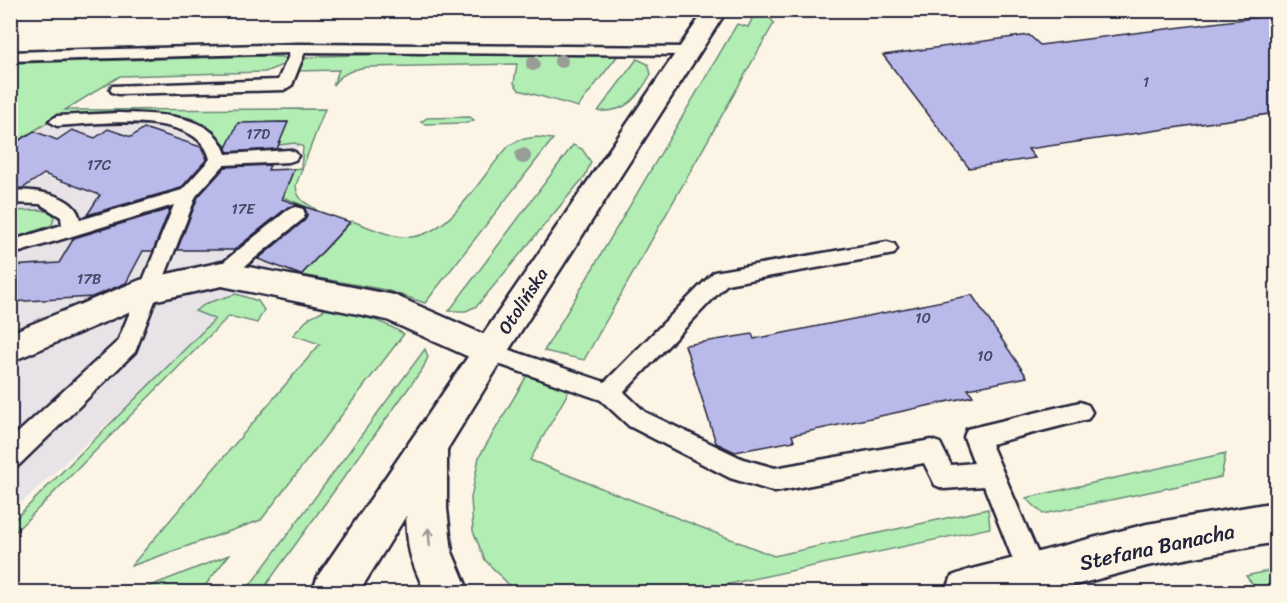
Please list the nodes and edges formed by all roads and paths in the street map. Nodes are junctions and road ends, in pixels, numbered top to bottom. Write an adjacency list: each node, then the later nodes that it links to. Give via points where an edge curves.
1 (716, 10): 3 (main road, Otolińska)
2 (299, 48): 3 (lane); 4 (lane); 5 (lane, via 284,85)
3 (689, 51): 18 (main road, Otolińska)
4 (10, 57)
5 (118, 88)
6 (57, 121): 8 (lane, via 150,117 176,122 201,133 215,145)
7 (289, 156): 8 (lane)
8 (219, 160): 9 (lane)
9 (188, 194): 12 (lane); 16 (lane)
10 (10, 196): 12 (lane, via 48,199 70,215)
11 (296, 214): 15 (lane)
12 (72, 230): 13 (lane)
13 (10, 248)
14 (888, 249): 19 (lane, via 721,278)
15 (222, 274): 16 (main road); 18 (main road, via 394,308)
16 (151, 289): 17 (main road); 22 (lane, via 127,346)
17 (10, 348)
18 (489, 352): 19 (lane); 21 (main road, Otolińska)
19 (609, 393): 23 (lane, via 637,419 739,470 775,480 932,451 944,477)
20 (1080, 412): 23 (lane, via 976,437)
21 (428, 448): 26 (main road, Otolińska); 27 (main road, one-way to 21, via 431,553)
22 (10, 457)
23 (993, 474): 25 (lane)
24 (1276, 522): 25 (main road, Stefana Banacha, via 1147,545)
25 (1033, 575): 28 (main road, Stefana Banacha)
26 (334, 592)
27 (447, 592)
28 (968, 592)

